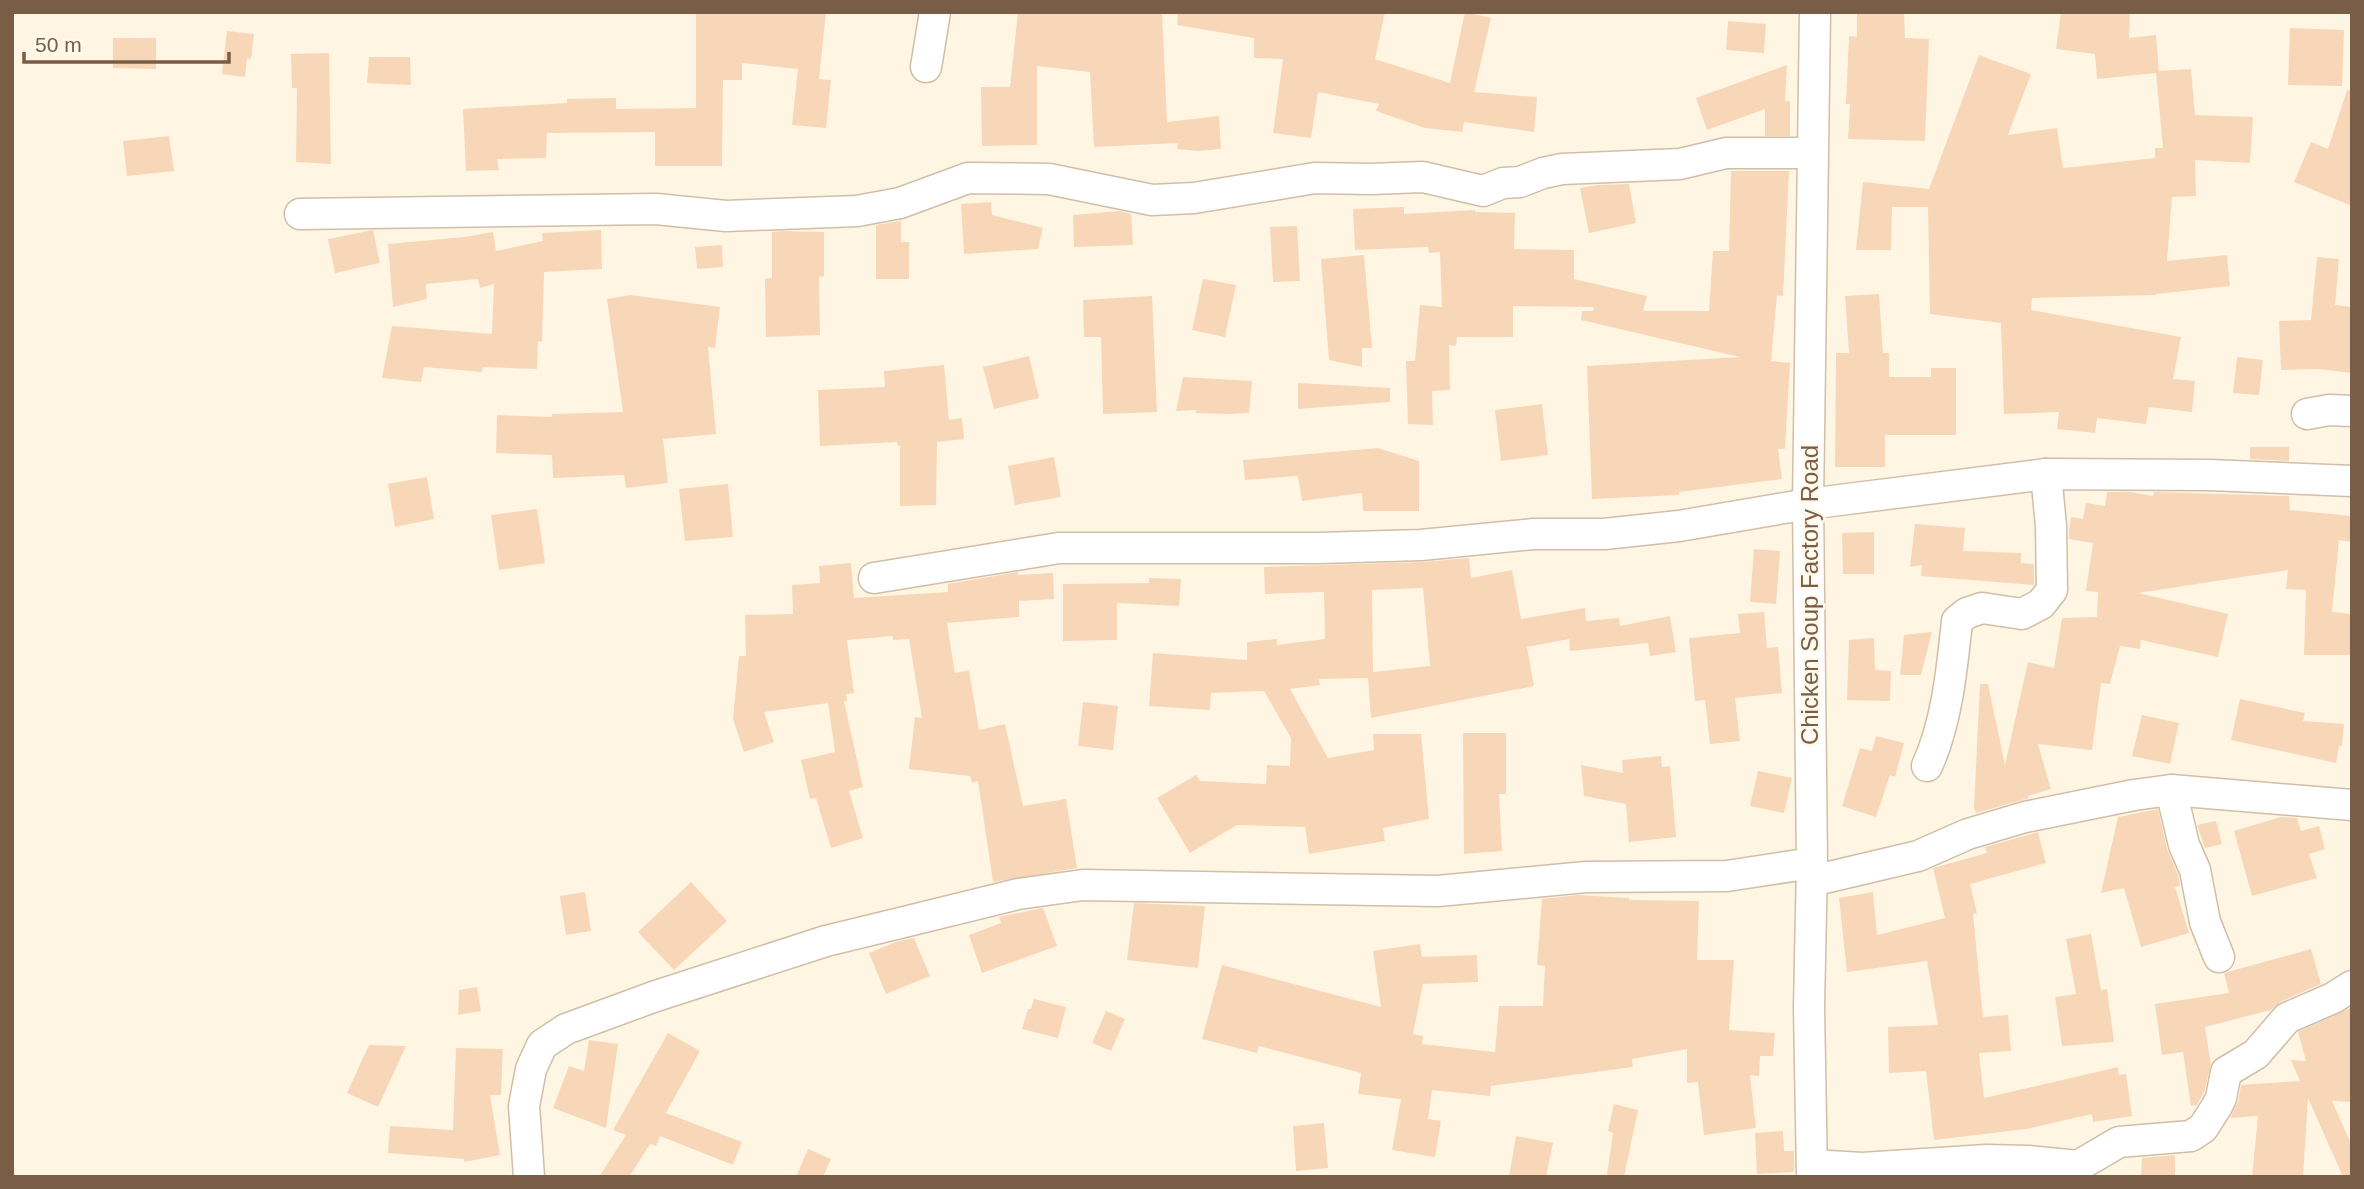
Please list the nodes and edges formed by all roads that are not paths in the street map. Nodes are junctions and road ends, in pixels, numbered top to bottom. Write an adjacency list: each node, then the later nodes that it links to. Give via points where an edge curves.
1 (935, 12): 3 (street)
2 (1815, 12): 4 (street, Chicken Soup Factory Road)
3 (926, 67)
4 (1812, 153): 5 (street, via 1726,153 1680,164 1562,169 1483,191 1423,177 1315,178 1194,198 1152,200 1049,179 968,178 900,202 857,211 726,216 656,209); 10 (street, Chicken Soup Factory Road)
5 (300, 214)
6 (2352, 411): 7 (street)
7 (2307, 414)
8 (2046, 474): 9 (street); 10 (street); 12 (street, via 2052,590 2041,604 2022,614 1982,608 1957,621 1937,745)
9 (2352, 481)
10 (1808, 504): 11 (street, via 1604,534 1534,534 1396,546 1059,548); 15 (street, Chicken Soup Factory Road)
11 (874, 578)
12 (1927, 766)
13 (2171, 790): 14 (street); 15 (street, via 2025,817 1968,834 1919,856); 16 (street, via 2205,922)
14 (2352, 805)
15 (1812, 872): 18 (street, Chicken Soup Factory Road); 19 (street, via 1586,877 1438,891 1083,885 1018,894 896,923 826,941 566,1028 542,1045 531,1069 524,1106)
16 (2219, 957)
17 (2352, 986): 18 (street, via 2287,1018 2256,1054 2226,1072 2217,1106 2203,1128 2191,1136 2119,1142 2078,1166 1986,1160)
18 (1812, 1171)
19 (529, 1177)

